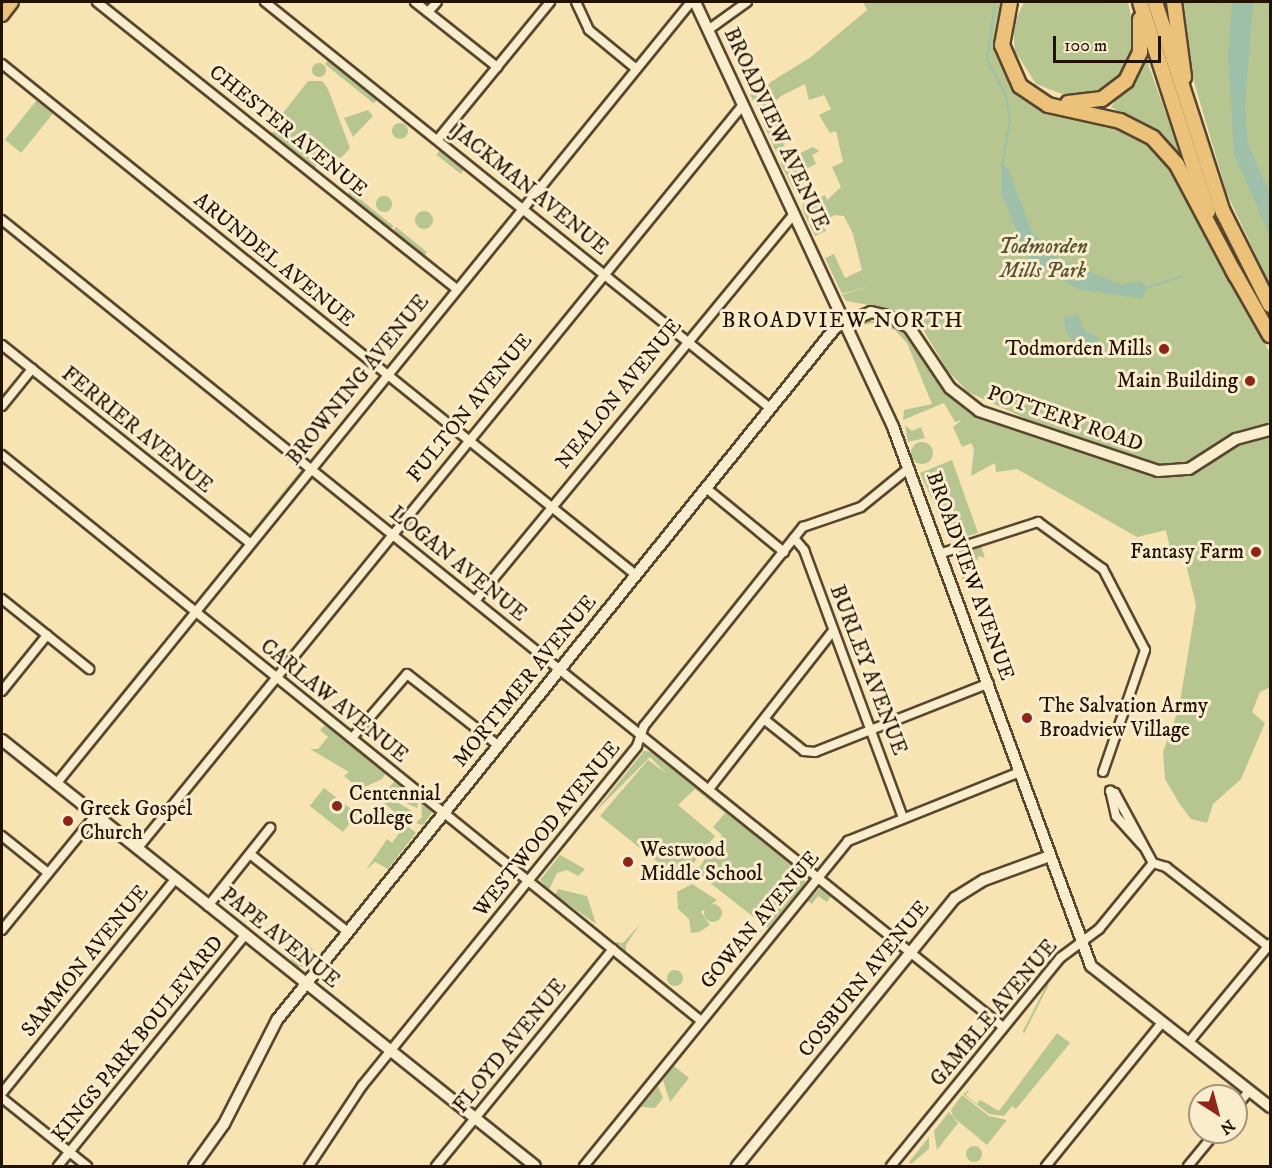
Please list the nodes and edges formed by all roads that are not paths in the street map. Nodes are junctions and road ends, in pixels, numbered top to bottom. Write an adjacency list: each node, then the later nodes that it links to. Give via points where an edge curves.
1 (12, 2): 16 (main road)
2 (97, 2): 29 (street, CHESTER AVENUE)
3 (265, 2): 23 (street, JACKMAN AVENUE)
4 (415, 2): 15 (street)
5 (436, 2): 15 (street)
6 (550, 2): 19 (street)
7 (576, 2): 20 (street, via 589,30)
8 (693, 2): 17 (street, BROADVIEW AVENUE); 20 (street, BROWNING AVENUE)
9 (747, 2): 17 (street)
10 (1010, 2): 28 (highway, via 1002,45 1020,86 1044,104 1120,121 1153,138 1177,165)
11 (1017, 2): 12 (highway, via 1007,34 1019,74 1040,95 1075,104 1110,95 1130,74 1141,49)
12 (1139, 2): 28 (highway, via 1207,209)
13 (1155, 2): 21 (highway)
14 (1174, 2): 21 (highway)
15 (428, 12): 19 (street)
16 (2, 15)
17 (708, 30): 22 (street, BROADVIEW AVENUE)
18 (2, 64): 36 (street, ARUNDEL AVENUE)
19 (497, 67): 23 (street)
20 (634, 67): 24 (street, BROWNING AVENUE)
21 (1185, 100): 30 (highway, via 1223,212)
22 (743, 105): 25 (street, BROADVIEW AVENUE); 27 (street, FULTON AVENUE)
23 (438, 140): 24 (street, JACKMAN AVENUE)
24 (521, 207): 27 (street, JACKMAN AVENUE); 29 (street, BROWNING AVENUE)
25 (794, 214): 31 (street, BROADVIEW AVENUE); 33 (street, NEALON AVENUE)
26 (2, 220): 42 (street, LOGAN AVENUE)
27 (602, 272): 33 (street, JACKMAN AVENUE); 40 (street, FULTON AVENUE)
28 (1236, 276): 32 (highway)
29 (455, 288): 36 (street, BROWNING AVENUE)
30 (1270, 305)
31 (845, 322): 38 (street, MORTIMER AVENUE); 39 (street, POTTERY ROAD, via 871,312 888,316 909,327 950,388 979,411 1158,471 1190,469 1236,439); 43 (street, BROADVIEW AVENUE)
32 (1270, 335)
33 (686, 340): 38 (street, JACKMAN AVENUE); 45 (street, NEALON AVENUE)
34 (2, 345): 35 (street, FERRIER AVENUE)
35 (32, 369): 37 (street); 48 (street, FERRIER AVENUE)
36 (387, 373): 40 (street, ARUNDEL AVENUE); 42 (street, BROWNING AVENUE)
37 (2, 406)
38 (770, 408): 44 (street, MORTIMER AVENUE)
39 (1270, 430)
40 (468, 439): 45 (street, ARUNDEL AVENUE); 46 (street, FULTON AVENUE)
41 (2, 456): 54 (street, CARLAW AVENUE)
42 (310, 468): 46 (street, LOGAN AVENUE); 48 (street, BROWNING AVENUE)
43 (909, 468): 47 (street, WESTWOOD AVENUE, via 861,507 806,525); 50 (street, BROADVIEW AVENUE)
44 (706, 488): 49 (street); 51 (street, MORTIMER AVENUE)
45 (552, 507): 51 (street, ARUNDEL AVENUE); 53 (street, NEALON AVENUE)
46 (392, 533): 53 (street, LOGAN AVENUE); 59 (street, FULTON AVENUE)
47 (794, 538): 49 (street, WESTWOOD AVENUE); 55 (street, BURLEY AVENUE, via 804,550)
48 (250, 543): 54 (street, BROWNING AVENUE)
49 (784, 552): 64 (street, WESTWOOD AVENUE)
50 (942, 553): 60 (street, BROADVIEW AVENUE); 69 (street, via 1038,522 1078,546 1108,576 1145,650)
51 (636, 575): 58 (street, MORTIMER AVENUE)
52 (2, 599): 56 (street)
53 (475, 601): 58 (street, LOGAN AVENUE)
54 (195, 612): 59 (street, CARLAW AVENUE); 70 (street, BROWNING AVENUE)
55 (833, 631): 62 (street); 63 (street, BURLEY AVENUE)
56 (47, 635): 57 (street); 61 (street)
57 (89, 669)
58 (560, 669): 64 (street, LOGAN AVENUE); 67 (street, MORTIMER AVENUE)
59 (276, 677): 65 (street, CARLAW AVENUE); 78 (street, FULTON AVENUE)
60 (989, 683): 63 (street); 68 (street, BROADVIEW AVENUE)
61 (2, 691)
62 (765, 720): 63 (street, via 809,752); 71 (street)
63 (872, 729): 74 (street, BURLEY AVENUE)
64 (640, 734): 71 (street, LOGAN AVENUE); 85 (street, WESTWOOD AVENUE, via 637,746)
65 (352, 738): 67 (street, via 407,674); 72 (street, CARLAW AVENUE)
66 (2, 741): 70 (street, PAPE AVENUE)
67 (498, 745): 72 (street, MORTIMER AVENUE)
68 (1020, 772): 74 (street, GOWAN AVENUE); 80 (street, BROADVIEW AVENUE)
69 (1103, 772)
70 (56, 784): 73 (street, PAPE AVENUE)
71 (709, 789): 83 (street, LOGAN AVENUE)
72 (444, 813): 85 (street, CARLAW AVENUE); 88 (street, MORTIMER AVENUE)
73 (95, 816): 78 (street, PAPE AVENUE); 82 (street)
74 (903, 817): 83 (street, GOWAN AVENUE, via 848,842)
75 (270, 828): 79 (street)
76 (2, 836): 82 (street)
77 (1143, 846): 77 (street, via 1115,793 1110,791 1116,816); 81 (street)
78 (137, 849): 84 (street, PAPE AVENUE)
79 (250, 854): 86 (street); 88 (street)
80 (1050, 856): 90 (street, BROADVIEW AVENUE); 93 (street, COSBURN AVENUE, via 964,890)
81 (1153, 863): 90 (street, GAMBLE AVENUE, via 1099,929); 91 (street, via 1166,867)
82 (48, 873): 87 (street)
83 (818, 878): 93 (street, LOGAN AVENUE); 95 (street, GOWAN AVENUE)
84 (174, 879): 86 (street, PAPE AVENUE); 101 (street, SAMMON AVENUE)
85 (528, 880): 92 (street, CARLAW AVENUE); 99 (street, WESTWOOD AVENUE)
86 (208, 906): 89 (street, PAPE AVENUE)
87 (2, 930)
88 (348, 932): 94 (street, MORTIMER AVENUE)
89 (245, 935): 94 (street, PAPE AVENUE); 105 (street, KINGS PARK BOULEVARD)
90 (1081, 941): 96 (street, BROADVIEW AVENUE, via 1096,973); 97 (street, GAMBLE AVENUE, via 1060,958)
91 (1270, 946): 98 (street)
92 (613, 949): 95 (street, CARLAW AVENUE); 103 (street, FLOYD AVENUE)
93 (911, 952): 97 (street, LOGAN AVENUE); 113 (street, COSBURN AVENUE)
94 (306, 984): 99 (street, PAPE AVENUE); 108 (street, MORTIMER AVENUE, via 269,1031 224,1124)
95 (700, 1020): 112 (street, GOWAN AVENUE)
96 (1161, 1024): 98 (street, BROADVIEW AVENUE); 115 (street)
97 (1004, 1027): 114 (street, GAMBLE AVENUE)
98 (1188, 1043): 100 (street, BROADVIEW AVENUE)
99 (390, 1051): 103 (street, PAPE AVENUE); 109 (street, WESTWOOD AVENUE)
100 (1249, 1091): 102 (street, BROADVIEW AVENUE)
101 (2, 1096): 105 (street)
102 (1270, 1107)
103 (475, 1118): 110 (street, FLOYD AVENUE); 111 (street, PAPE AVENUE)
104 (1206, 1144): 116 (street)
105 (70, 1152): 106 (street, KINGS PARK BOULEVARD); 107 (street)
106 (58, 1167)
107 (87, 1167)
108 (194, 1167)
109 (309, 1167)
110 (436, 1167)
111 (535, 1167)
112 (584, 1167)
113 (737, 1167)
114 (891, 1167)
115 (1046, 1167)
116 (1188, 1167)

